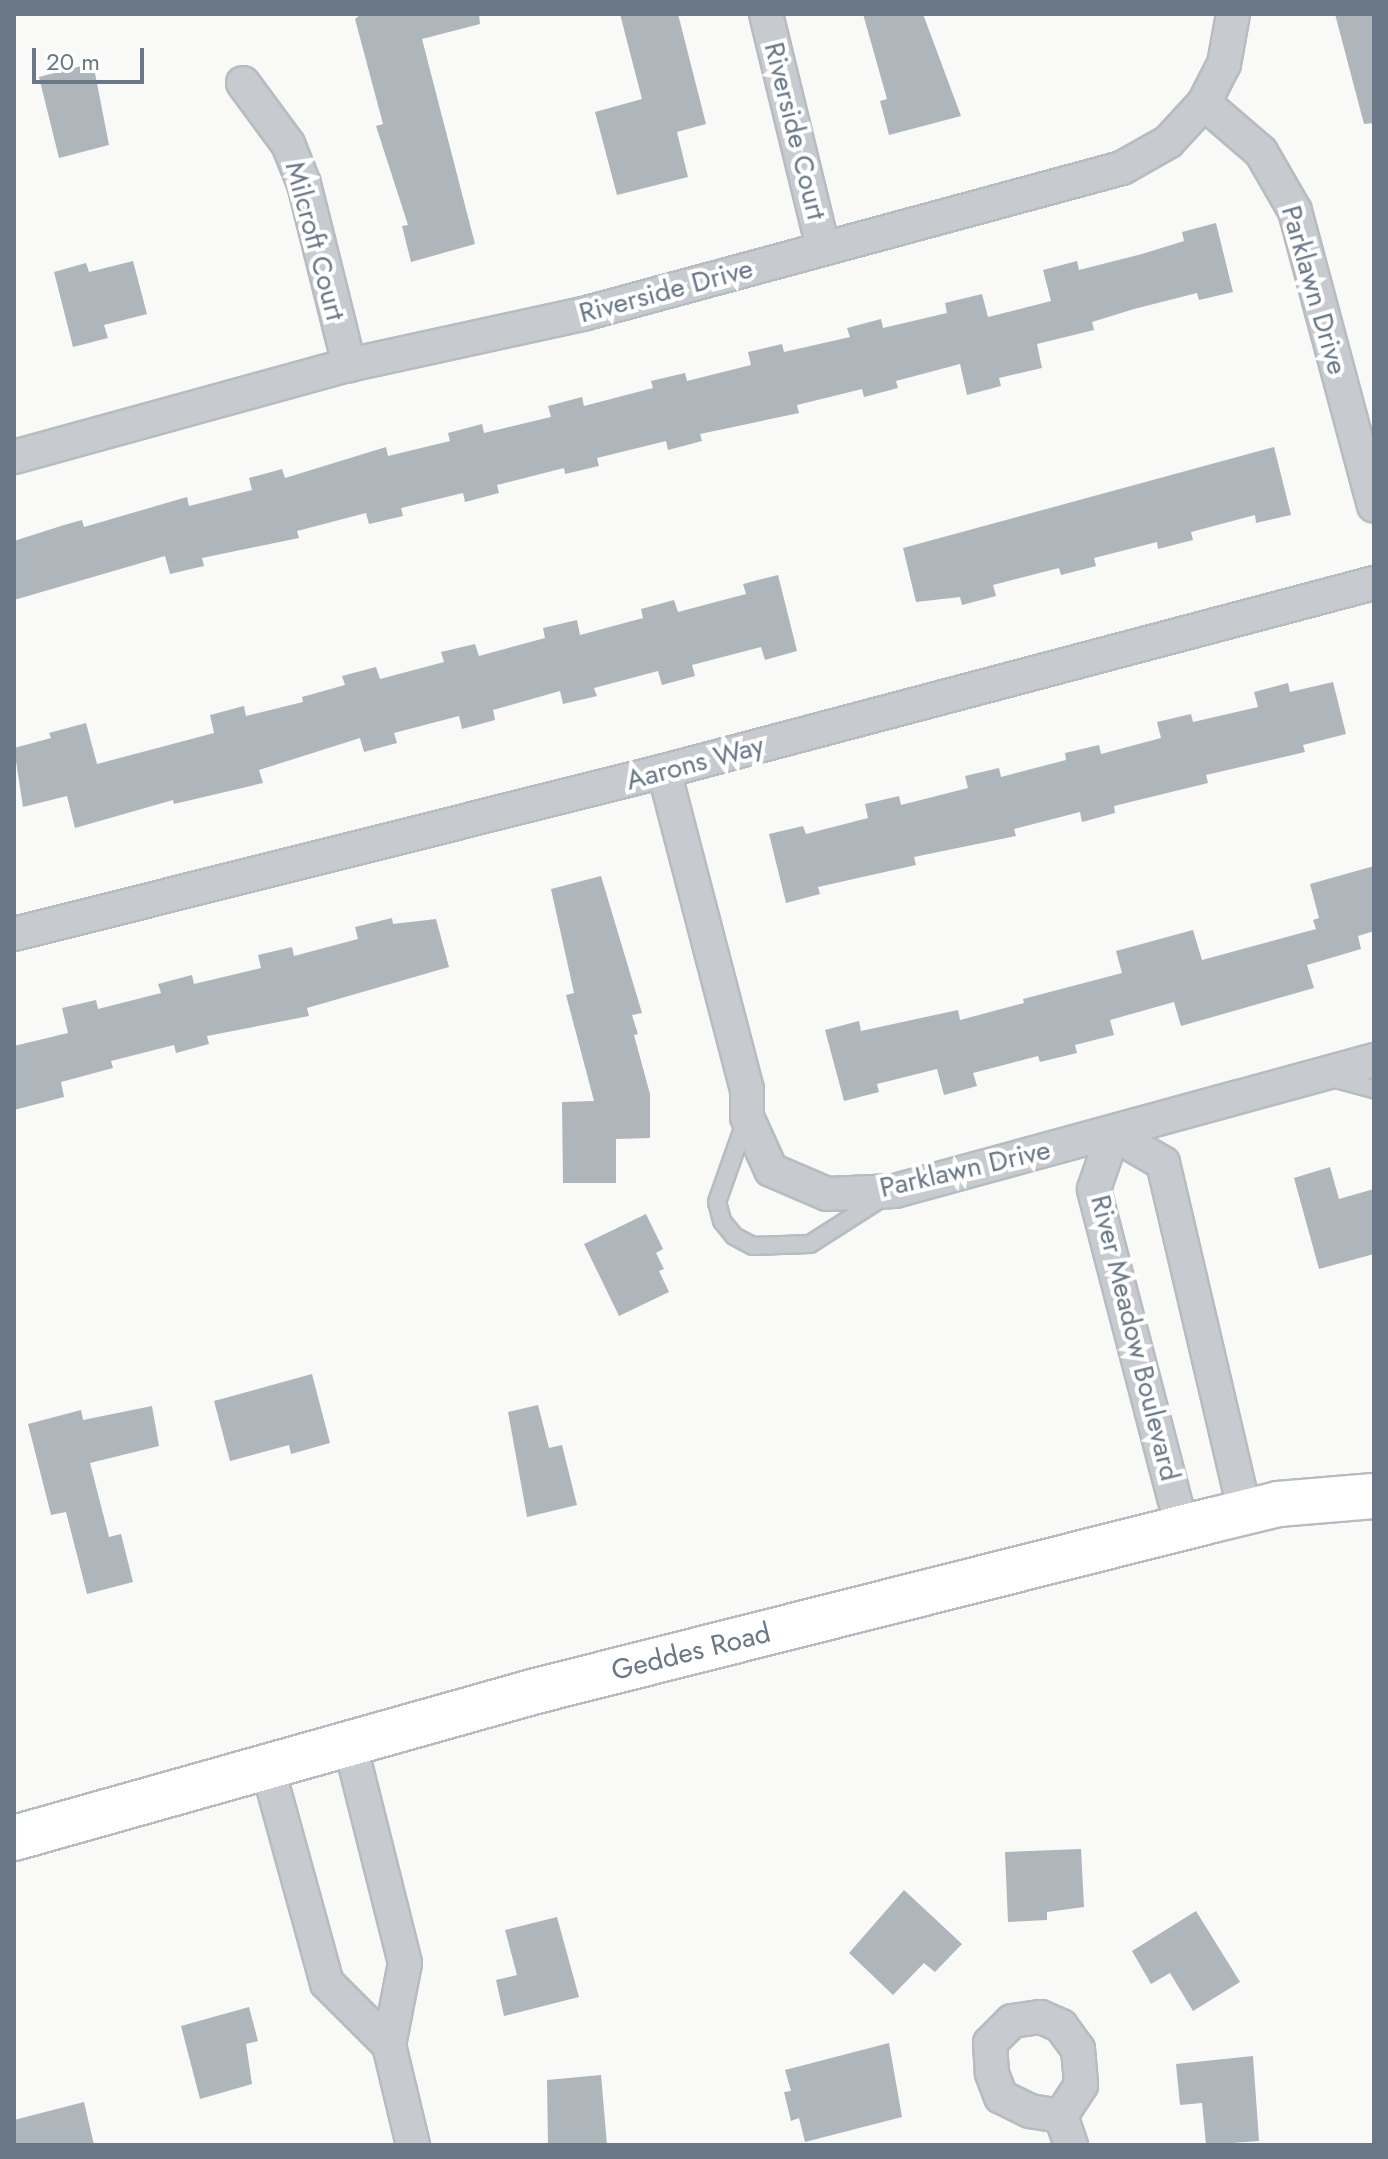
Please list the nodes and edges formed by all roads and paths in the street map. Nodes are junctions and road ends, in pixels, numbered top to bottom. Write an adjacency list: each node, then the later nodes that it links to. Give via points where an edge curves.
1 (766, 14): 5 (street, Riverside Court)
2 (1233, 14): 4 (street, Riverside Drive, via 1224,64)
3 (243, 83): 6 (street, Milcroft Court, via 288,144 304,184)
4 (1204, 103): 5 (street, Riverside Drive, via 1168,142 1122,168); 8 (street, Parklawn Drive, via 1261,152 1295,211)
5 (823, 248): 6 (street, Riverside Drive, via 583,314)
6 (349, 365): 7 (street, Riverside Drive)
7 (14, 457)
8 (1374, 506)
9 (1374, 583): 10 (street, Aarons Way)
10 (664, 771): 11 (street, Aarons Way); 15 (street, Parklawn Drive, via 747,1089)
11 (14, 934)
12 (1374, 1060): 13 (street, Parklawn Drive)
13 (1323, 1078): 14 (lane); 16 (street, Parklawn Drive)
14 (1374, 1089)
15 (747, 1117): 17 (street, Parklawn Drive, via 771,1170 827,1194); 17 (lane, via 717,1202 722,1221 753,1246 810,1244)
16 (1113, 1134): 17 (street, Parklawn Drive); 19 (street, via 1163,1163); 20 (street, River Meadow Boulevard, via 1094,1189)
17 (895, 1191)
18 (1374, 1496): 19 (main road, Geddes Road)
19 (1245, 1512): 20 (main road, Geddes Road)
20 (1182, 1528): 21 (main road, Geddes Road, via 536,1691)
21 (350, 1744): 22 (main road, Geddes Road); 24 (street, via 405,1963)
22 (268, 1769): 23 (main road, Geddes Road); 24 (street, via 327,1983)
23 (14, 1838)
24 (389, 2045): 25 (street)
25 (413, 2145)

